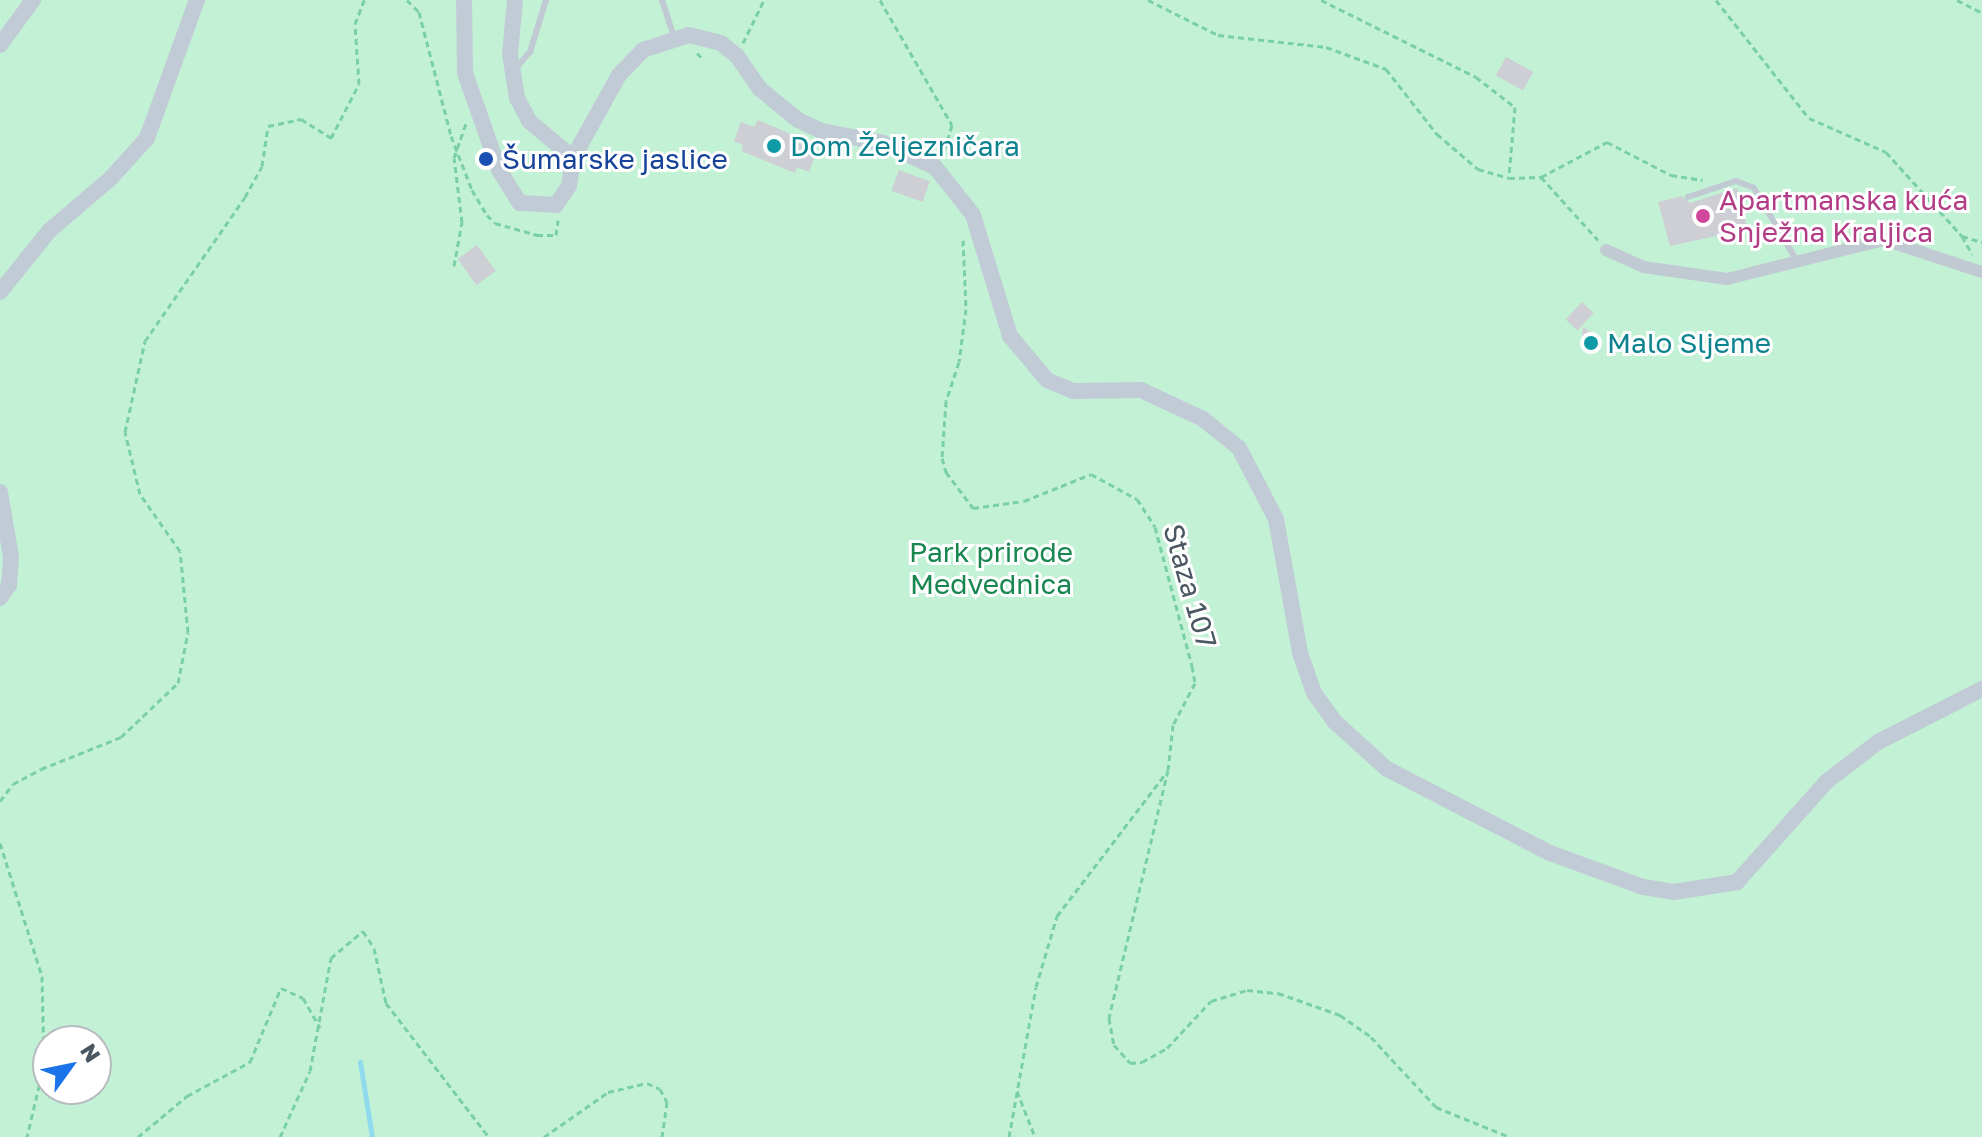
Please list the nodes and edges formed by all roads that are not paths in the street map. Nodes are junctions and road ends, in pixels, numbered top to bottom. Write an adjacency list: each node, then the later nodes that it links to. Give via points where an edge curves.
1 (33, 0): 8 (main road)
2 (197, 0): 15 (main road, via 147,138 111,178 49,231)
3 (464, 0): 10 (main road, via 462,55 508,192 520,203 556,205 569,186)
4 (515, 0): 9 (main road)
5 (546, 0): 9 (lane, via 530,52)
6 (662, 0): 7 (lane)
7 (674, 37): 10 (main road, via 643,50 619,75); 18 (main road, via 705,37 737,56 760,89 798,120 822,131 883,143 935,167 973,215 1010,336 1047,380 1073,391 1141,390 1203,419 1239,448 1276,519 1300,653 1314,693 1334,721 1387,769 1550,853 1643,887 1674,892 1737,882 1826,782 1878,742)
8 (0, 45)
9 (511, 74): 10 (main road, via 529,121)
10 (573, 158)
11 (1688, 197): 13 (lane, via 1736,181 1754,188)
12 (1606, 250): 13 (street, via 1644,267 1715,279)
13 (1797, 261): 14 (street, via 1884,240)
14 (1982, 272)
15 (0, 292)
16 (0, 492): 17 (main road, via 11,557 9,585)
17 (0, 598)
18 (1982, 689)

